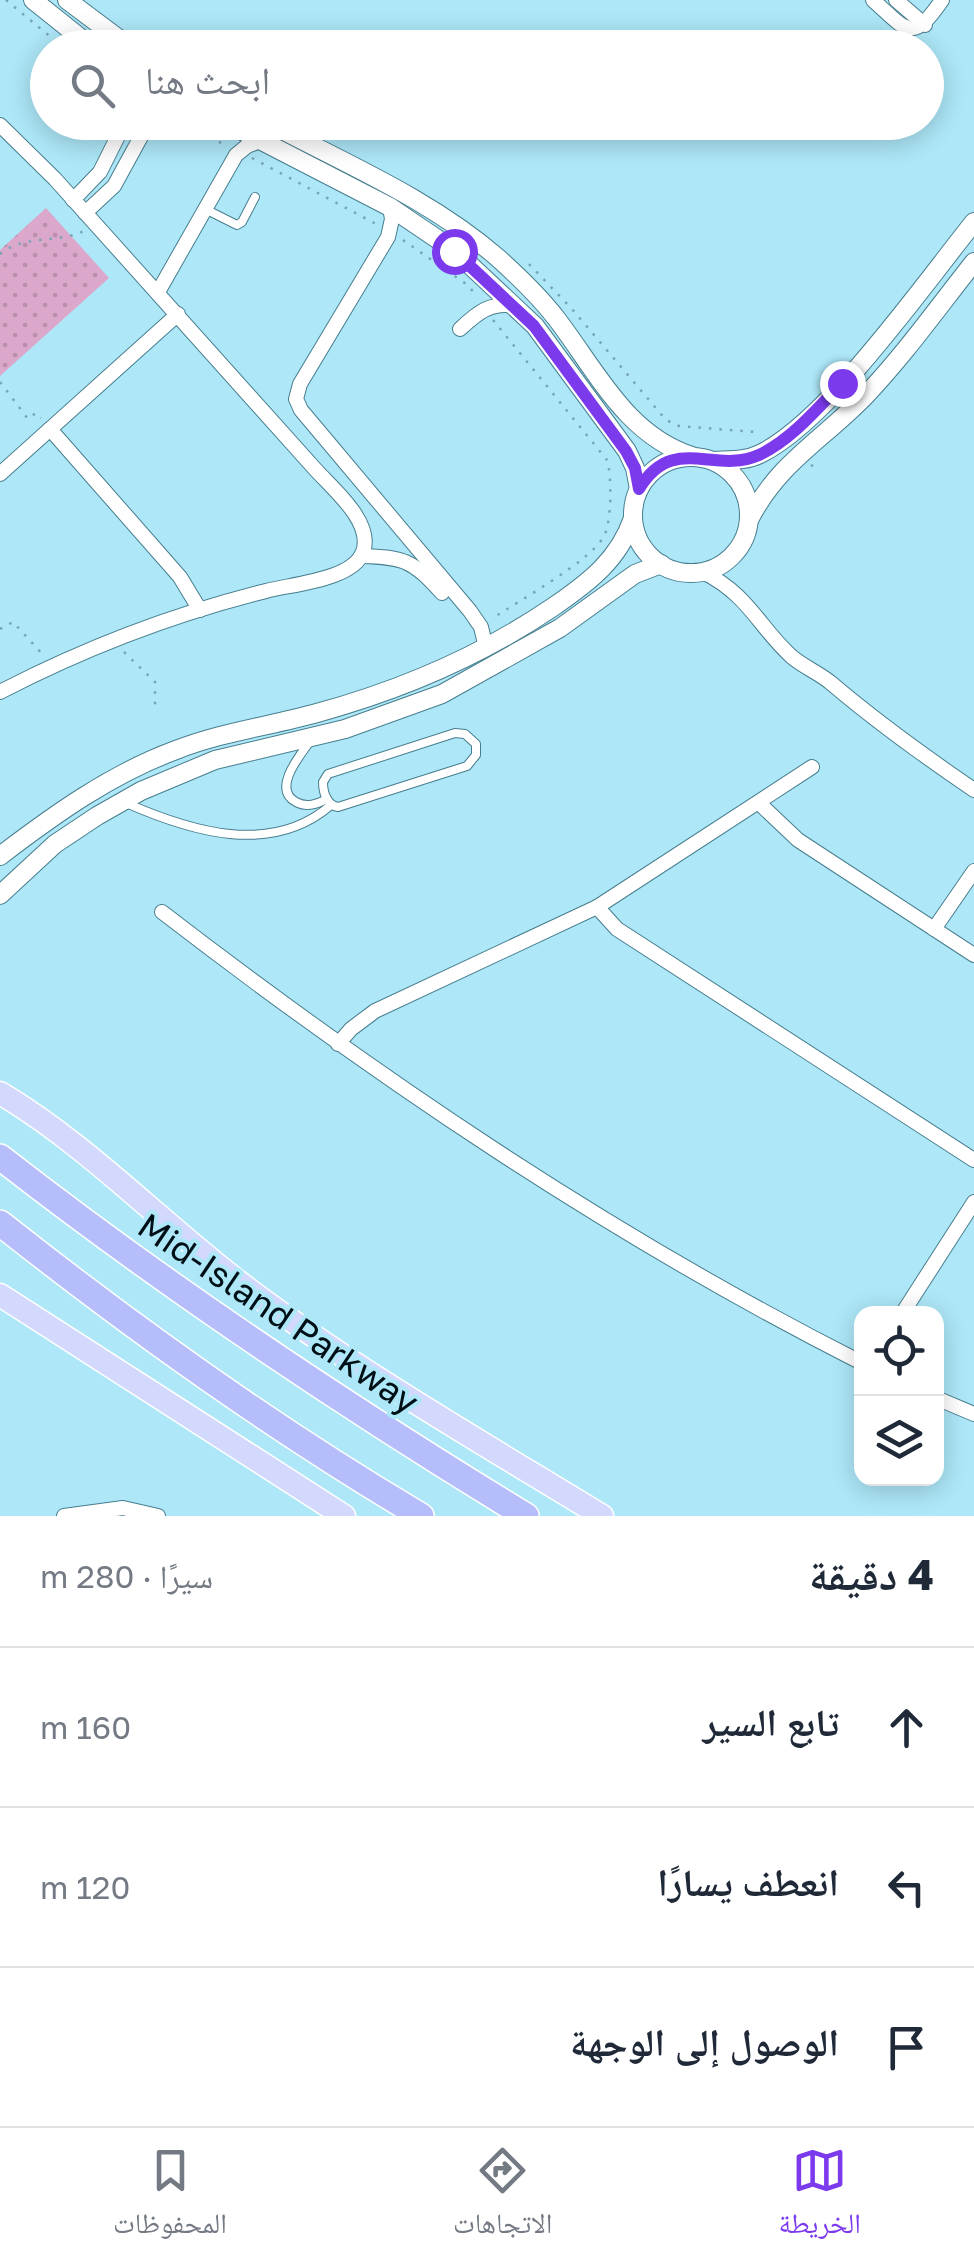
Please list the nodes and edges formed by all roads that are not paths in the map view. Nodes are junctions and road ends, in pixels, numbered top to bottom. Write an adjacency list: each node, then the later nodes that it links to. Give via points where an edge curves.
1 (33, 0): 7 (street)
2 (67, 0): 8 (street)
3 (873, 0): 6 (street, via 907,28)
4 (896, 0): 6 (street)
5 (942, 0): 6 (street)
6 (924, 25)
7 (70, 30)
8 (107, 30)
9 (0, 125): 18 (street)
10 (116, 140): 15 (street)
11 (139, 140): 16 (street)
12 (238, 140): 14 (street)
13 (303, 140): 31 (street, via 389,184 495,255 554,314 637,425)
14 (244, 150): 19 (street); 20 (street)
15 (107, 160): 16 (street); 18 (street)
16 (124, 168): 21 (street)
17 (255, 197): 20 (lane, via 237,225)
18 (73, 200): 21 (street)
19 (390, 207): 24 (street); 42 (street, via 388,237 296,399 481,627)
20 (206, 209): 25 (street)
21 (89, 218): 25 (street)
22 (974, 222): 32 (street, via 795,430 756,456)
23 (974, 262): 36 (street, via 869,392 788,462)
24 (485, 278): 26 (street); 28 (street)
25 (158, 292): 27 (street)
26 (516, 306): 28 (street, via 492,306); 34 (street, via 626,451)
27 (178, 314): 30 (street); 37 (street, via 365,522 372,534)
28 (481, 315): 29 (street)
29 (460, 329)
30 (50, 428): 33 (street); 41 (street, via 180,576)
31 (692, 456): 32 (street); 34 (street, via 663,464)
32 (713, 460): 36 (street, via 743,488)
33 (0, 474)
34 (639, 489): 35 (street)
35 (633, 518): 38 (street, via 640,542); 42 (street, via 606,566)
36 (750, 518): 39 (street, via 736,552)
37 (366, 556): 40 (street, via 414,564); 41 (street, via 327,577)
38 (661, 564): 39 (street); 43 (street, via 635,574)
39 (703, 572): 47 (street, via 745,600 802,665)
40 (442, 593)
41 (200, 610): 44 (street)
42 (488, 647): 43 (street); 51 (street, via 368,697 153,759 78,800)
43 (500, 664): 45 (street, via 419,703)
44 (0, 692)
45 (312, 738): 48 (street, via 215,760); 49 (lane, via 286,788 300,804)
46 (812, 766): 50 (street)
47 (974, 790)
48 (122, 801): 49 (lane, via 235,836 306,821); 53 (street, via 55,844)
49 (329, 802): 49 (lane, via 338,807 467,766 476,744 455,733 333,772 324,782)
50 (760, 804): 54 (street); 56 (street, via 798,840)
51 (0, 856)
52 (974, 871): 56 (street)
53 (0, 895)
54 (598, 907): 58 (street, via 375,1010); 61 (street, via 625,934)
55 (162, 912): 58 (street)
56 (934, 928): 57 (street)
57 (974, 955)
58 (338, 1044): 66 (street, via 584,1207)
59 (0, 1092): 74 (main road, via 288,1318)
60 (0, 1157): 73 (highway, Mid-Island Parkway, via 232,1329)
61 (974, 1160)
62 (974, 1202): 65 (street)
63 (0, 1224): 72 (highway, via 161,1345)
64 (0, 1295): 71 (main road)
65 (907, 1306)
66 (854, 1359)
67 (944, 1401): 68 (street)
68 (974, 1414)
69 (64, 1516): 70 (street, via 123,1508)
70 (158, 1516)
71 (344, 1516)
72 (421, 1516)
73 (526, 1516)
74 (602, 1516)

